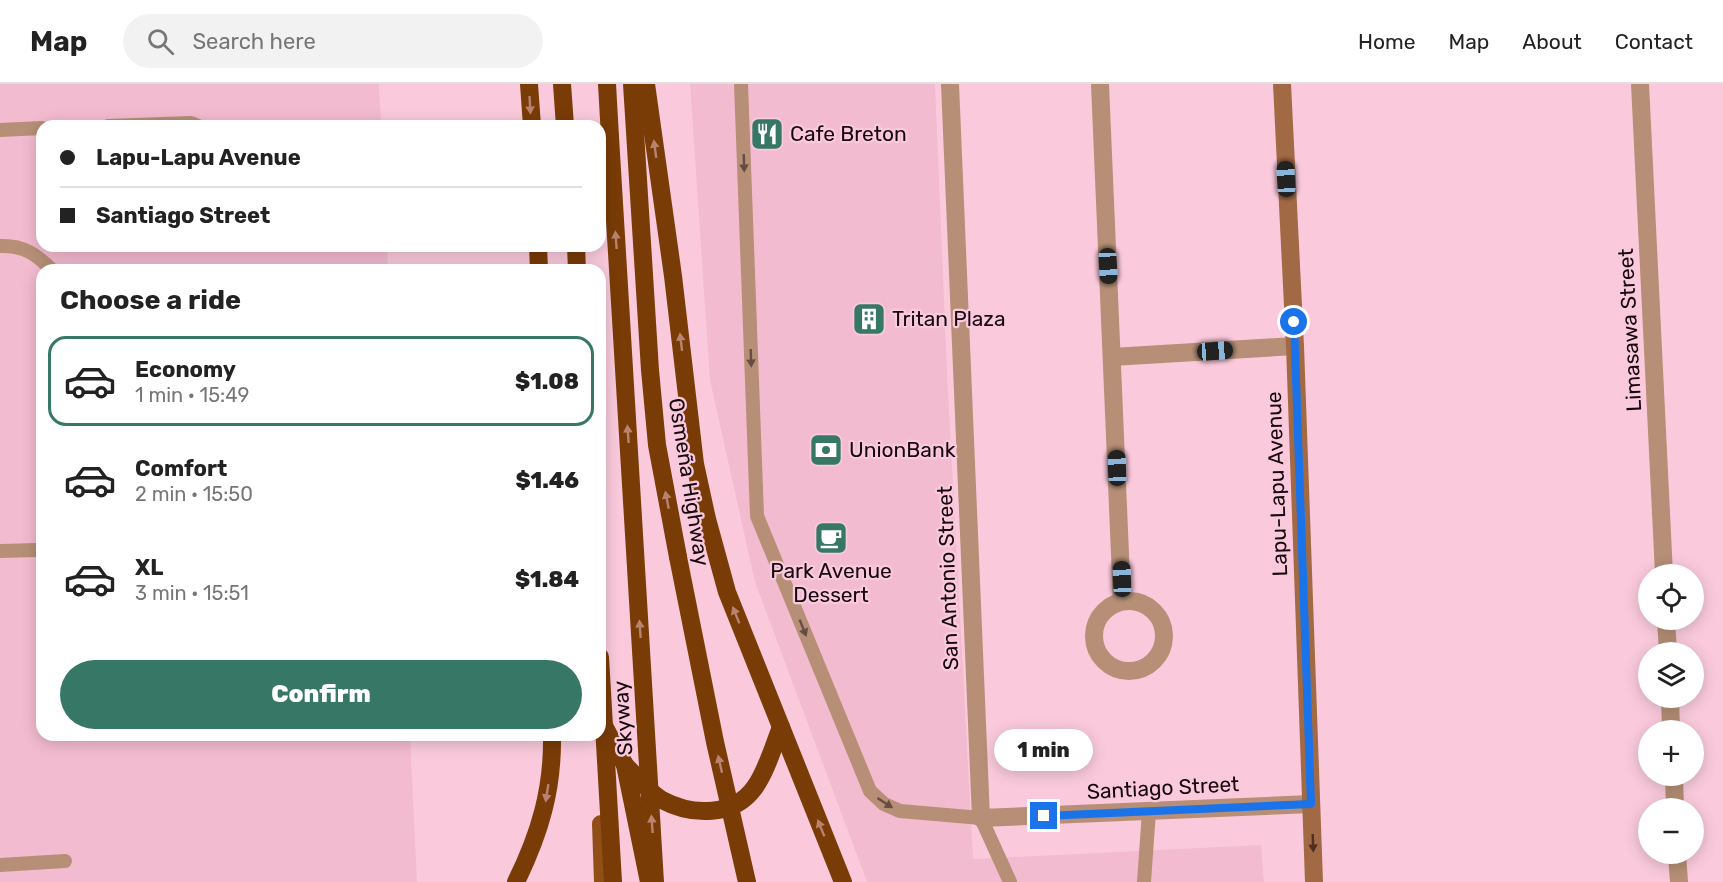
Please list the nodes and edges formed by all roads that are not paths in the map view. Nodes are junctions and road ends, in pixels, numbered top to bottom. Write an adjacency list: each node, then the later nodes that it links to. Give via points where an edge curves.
1 (529, 84): 11 (highway, one-way to 11)
2 (564, 84): 12 (highway)
3 (607, 84): 41 (highway, Skyway, one-way to 3, bridge)
4 (632, 84): 42 (highway, Osmeña Highway, one-way to 4, bridge, via 715,742 657,445)
5 (646, 84): 23 (highway, one-way to 5, via 727,592 698,475)
6 (741, 84): 31 (lane, one-way to 31, via 757,516 870,791 884,804 900,811)
7 (950, 84): 31 (street, San Antonio Street)
8 (1100, 84): 18 (street)
9 (1281, 84): 17 (street, Lapu-Lapu Avenue)
10 (1640, 84): 21 (street, Limasawa Street)
11 (532, 120)
12 (567, 120)
13 (36, 128): 14 (lane)
14 (0, 130)
15 (0, 246): 16 (lane, via 14,245)
16 (46, 264)
17 (1295, 346): 18 (street); 29 (street, Lapu-Lapu Avenue)
18 (1112, 357): 22 (street)
19 (36, 550): 20 (lane)
20 (0, 551)
21 (1664, 564)
22 (1122, 601)
23 (781, 727): 28 (highway, via 754,789 735,805 709,812 661,800); 43 (highway, one-way to 23)
24 (606, 729): 28 (highway)
25 (552, 741): 36 (highway, one-way to 36, via 544,816)
26 (598, 741): 33 (main road)
27 (605, 741): 39 (highway, Skyway, bridge)
28 (625, 765): 40 (highway)
29 (1311, 804): 30 (street, Santiago Street); 46 (street, Lapu-Lapu Avenue, one-way to 46)
30 (1149, 811): 31 (street, Santiago Street); 45 (lane)
31 (981, 818): 44 (lane)
32 (65, 861): 35 (lane)
33 (603, 861): 37 (lane); 38 (main road)
34 (1678, 864): 47 (street)
35 (0, 865)
36 (516, 882)
37 (598, 882)
38 (603, 882)
39 (613, 882)
40 (649, 882)
41 (655, 882)
42 (747, 882)
43 (843, 882)
44 (1010, 882)
45 (1144, 882)
46 (1314, 882)
47 (1679, 882)

